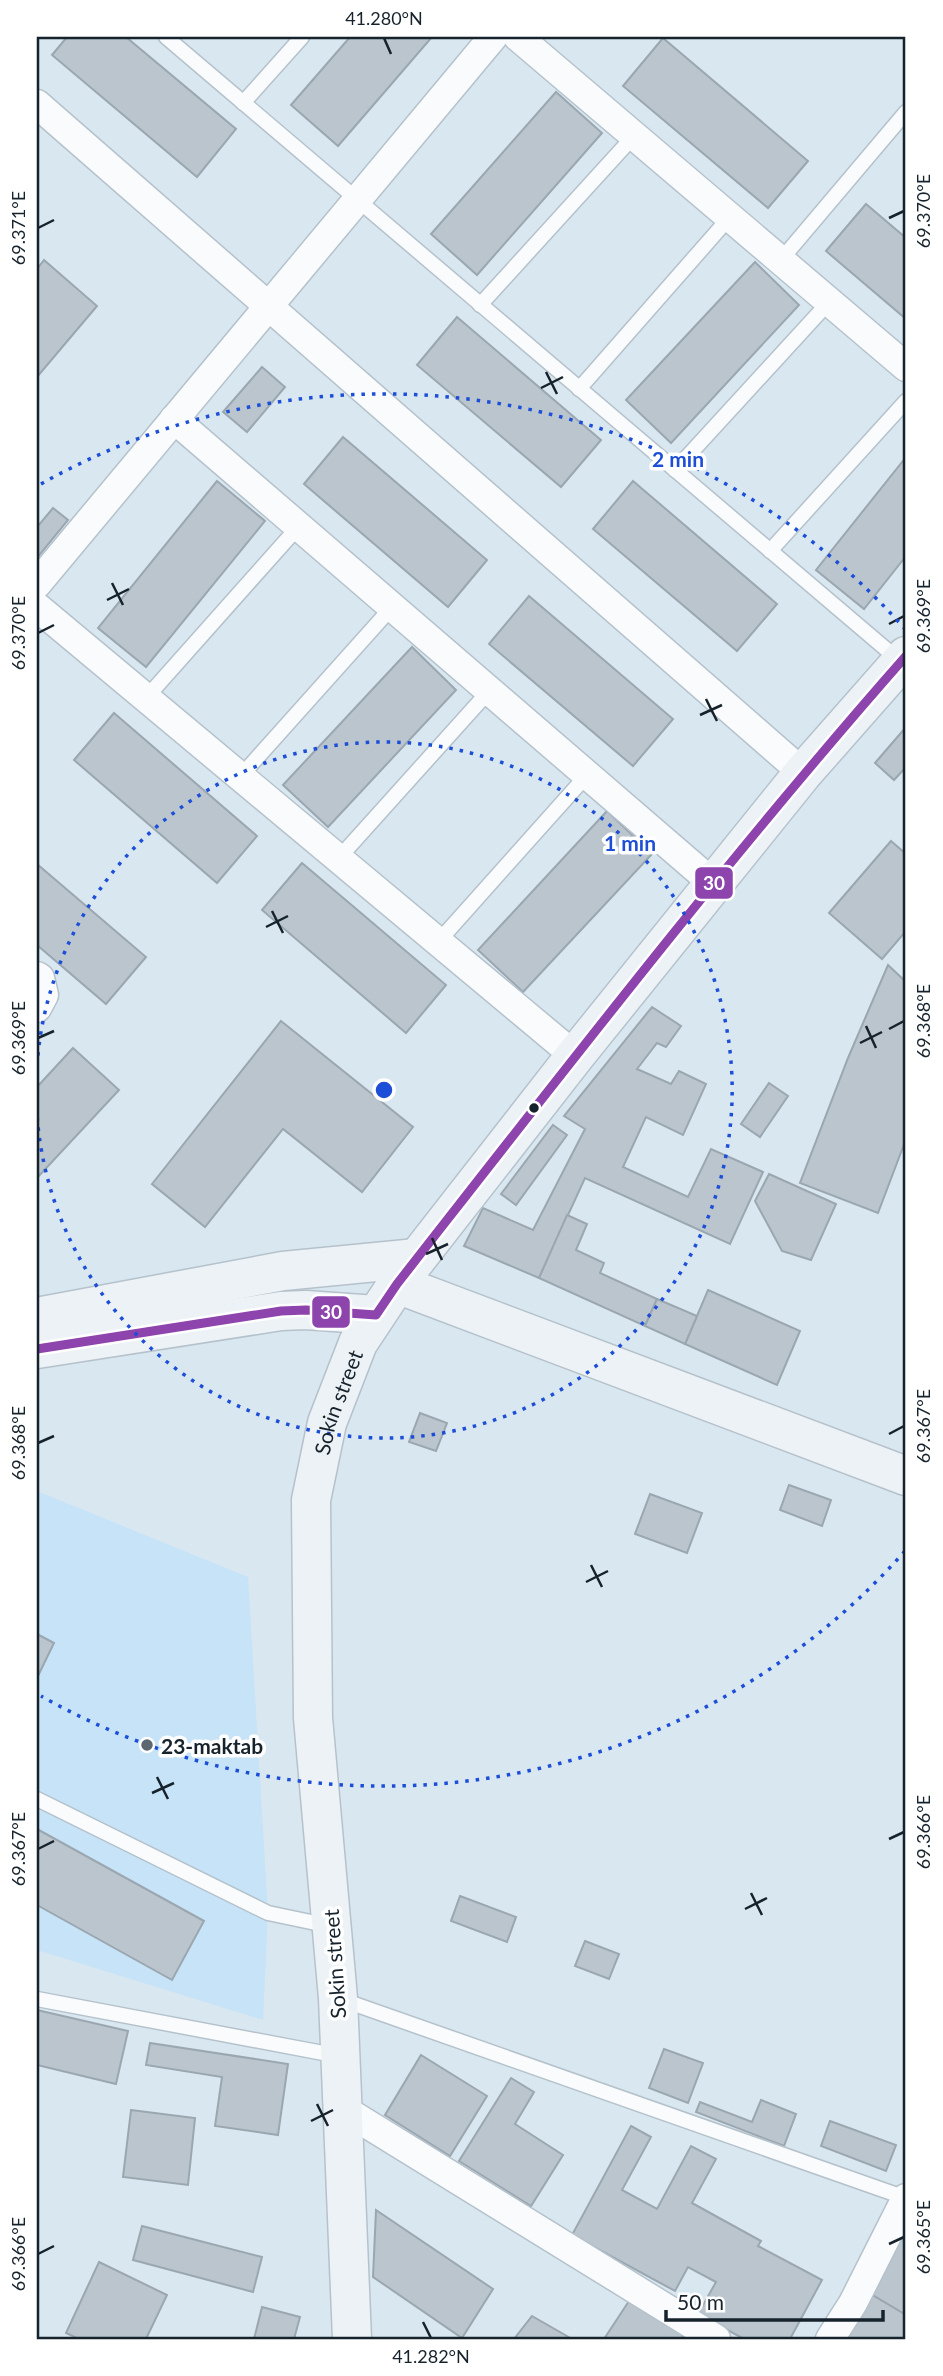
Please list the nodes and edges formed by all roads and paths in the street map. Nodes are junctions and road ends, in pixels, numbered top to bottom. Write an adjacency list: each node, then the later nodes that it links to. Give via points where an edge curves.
1 (166, 37): 5 (lane)
2 (302, 37): 5 (lane)
3 (493, 37): 9 (street)
4 (518, 37): 8 (street)
5 (243, 103): 9 (lane)
6 (37, 104): 14 (street)
7 (906, 112): 11 (lane)
8 (633, 137): 10 (street); 13 (lane)
9 (356, 199): 13 (lane); 14 (street)
10 (729, 218): 11 (street); 16 (lane)
11 (780, 261): 12 (street)
12 (829, 302): 15 (street); 19 (lane)
13 (480, 304): 16 (lane)
14 (269, 306): 18 (street); 28 (street)
15 (906, 367)
16 (579, 389): 19 (lane)
17 (906, 401): 21 (lane)
18 (174, 419): 20 (street); 22 (street)
19 (675, 470): 21 (lane)
20 (299, 526): 23 (street); 27 (lane)
21 (770, 551): 25 (lane)
22 (37, 584)
23 (393, 606): 26 (street); 30 (lane)
24 (37, 607): 27 (street)
25 (904, 659): 28 (street, Sokin street)
26 (490, 690): 29 (street); 31 (lane)
27 (146, 698): 30 (street)
28 (803, 773): 32 (street, Sokin street)
29 (588, 774): 32 (street); 33 (lane)
30 (240, 777): 31 (street)
31 (338, 859): 33 (street)
32 (715, 885): 36 (street, Sokin street)
33 (438, 942): 36 (street)
34 (37, 976): 35 (street, via 44,995)
35 (37, 1008)
36 (575, 1056): 37 (street, Sokin street)
37 (407, 1271): 38 (street, Sokin street); 39 (street, via 283,1271); 41 (street)
38 (376, 1315): 40 (street, via 281,1311); 43 (street, Sokin street, via 358,1343 327,1423 311,1500 313,1718)
39 (37, 1317)
40 (37, 1349)
41 (906, 1476)
42 (37, 1799): 43 (lane, via 268,1913)
43 (331, 1926): 44 (street, Sokin street)
44 (338, 1998): 46 (street, Sokin street); 48 (lane)
45 (37, 1999): 46 (lane)
46 (340, 2056): 47 (street, Sokin street)
47 (343, 2109): 49 (street, Sokin street); 50 (street)
48 (906, 2198): 51 (street)
49 (352, 2339)
50 (716, 2339)
51 (830, 2339)

